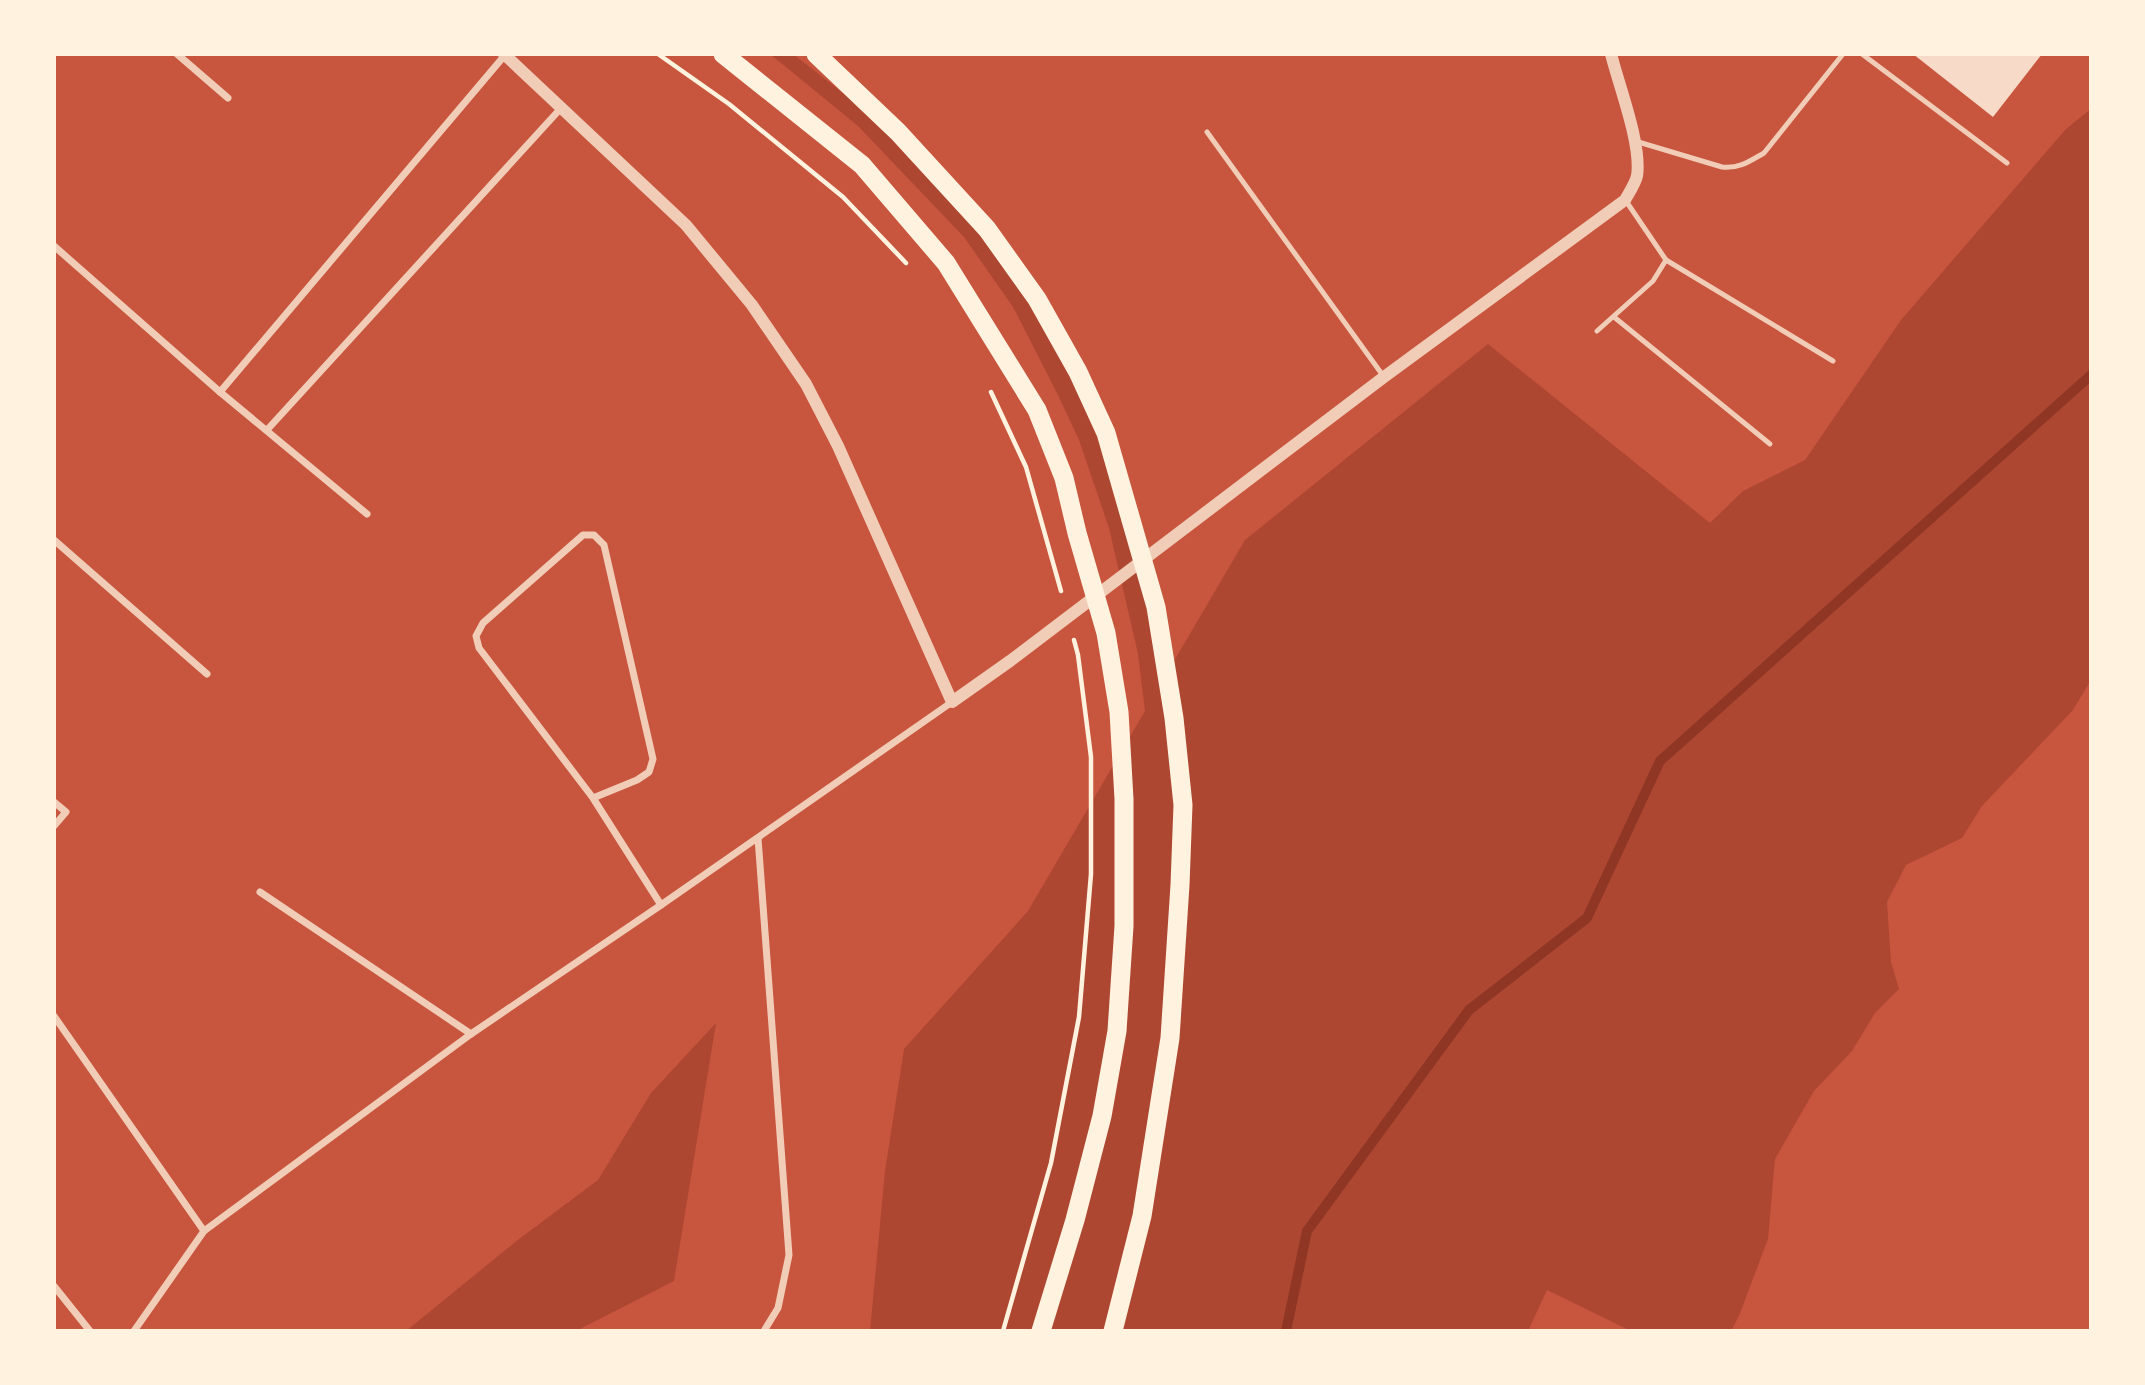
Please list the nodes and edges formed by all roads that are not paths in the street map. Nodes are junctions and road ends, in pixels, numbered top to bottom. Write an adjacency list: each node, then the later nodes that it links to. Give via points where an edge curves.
1 (177, 54): 8 (street)
2 (723, 54): 40 (highway, via 862,165 946,263 1037,410 1064,478 1106,633 1119,712 1124,799 1124,926 1117,1031 1102,1116)
3 (816, 54): 41 (highway, via 898,132 987,229 1037,299 1106,433 1156,607 1183,805 1180,885 1170,1038 1142,1216)
4 (1611, 54): 11 (street)
5 (1843, 54): 11 (lane, via 1764,153 1747,163 1722,167)
6 (1862, 54): 12 (lane)
7 (504, 55): 9 (street); 20 (street)
8 (228, 98)
9 (562, 107): 21 (street); 26 (street, via 686,225 752,305 806,384)
10 (1207, 132): 19 (lane)
11 (1634, 141): 13 (street, via 1638,166)
12 (2007, 163)
13 (1625, 200): 15 (lane); 19 (street)
14 (54, 247): 20 (street)
15 (1666, 260): 16 (lane, via 1653,281); 18 (lane)
16 (1614, 317): 17 (lane); 22 (lane)
17 (1597, 331)
18 (1833, 361)
19 (1384, 377): 26 (street)
20 (220, 392): 21 (street)
21 (267, 430): 23 (street)
22 (1770, 444)
23 (367, 514)
24 (54, 540): 25 (street)
25 (207, 674)
26 (952, 702): 30 (street)
27 (593, 797): 27 (street, via 479,648 476,636 483,623 583,535 594,535 604,545 653,759 649,772 637,780); 32 (street)
28 (54, 802): 29 (street, via 66,812)
29 (54, 826)
30 (758, 838): 32 (street); 39 (street, via 789,1255 778,1308)
31 (260, 892): 34 (street)
32 (661, 905): 34 (street)
33 (54, 1016): 35 (street)
34 (471, 1034): 35 (street)
35 (204, 1231): 38 (street)
36 (54, 1286): 37 (street)
37 (90, 1331)
38 (134, 1331)
39 (764, 1331)
40 (1041, 1331)
41 (1113, 1331)

